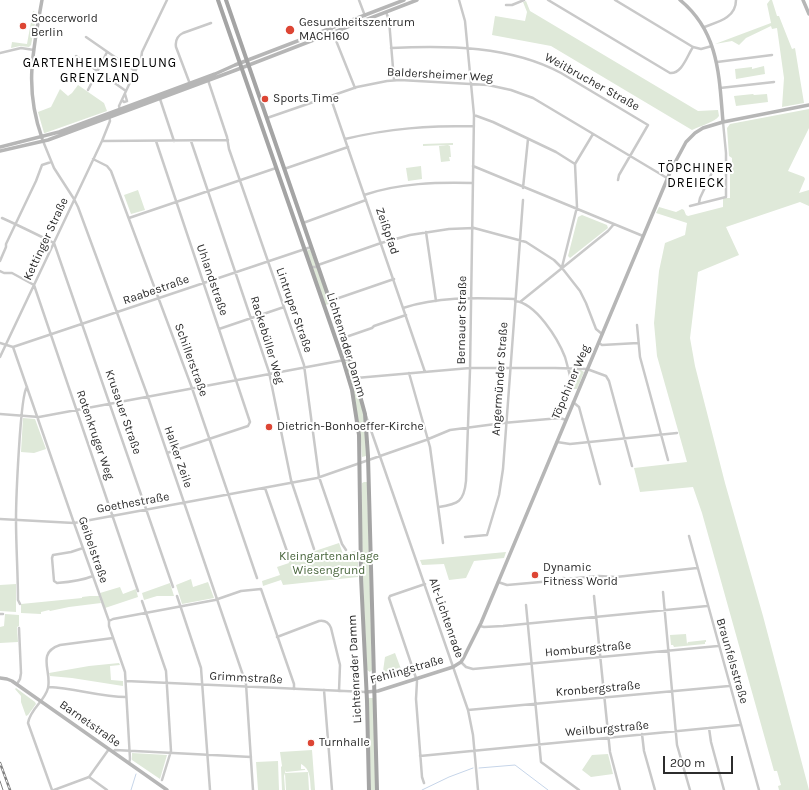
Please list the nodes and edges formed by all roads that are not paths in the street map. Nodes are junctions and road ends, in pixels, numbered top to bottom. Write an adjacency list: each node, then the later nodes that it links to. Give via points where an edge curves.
1 (42, 0): 31 (street)
2 (167, 0): 41 (street)
3 (218, 0): 27 (main road, Lichtenrader Damm)
4 (226, 0): 25 (main road, Lichtenrader Damm)
5 (358, 0): 19 (street)
6 (404, 0): 19 (street)
7 (417, 0): 17 (street)
8 (459, 0): 28 (street, Bernauer Straße)
9 (524, 0): 15 (street)
10 (548, 0): 29 (street, via 670,73 679,70)
11 (615, 0): 29 (street)
12 (680, 0): 21 (street)
13 (736, 0): 21 (street, via 730,16)
14 (803, 0): 16 (street)
15 (506, 5)
16 (808, 8): 18 (street)
17 (386, 12): 19 (street); 30 (street)
18 (809, 14)
19 (365, 17): 22 (street); 23 (street)
20 (210, 23): 46 (street, via 179,35 176,41)
21 (704, 27): 26 (street)
22 (331, 28): 23 (street); 38 (street)
23 (332, 33): 38 (street); 49 (street)
24 (86, 37): 32 (street)
25 (241, 44): 27 (main road); 38 (main road, Lichtenrader Damm)
26 (712, 46): 29 (street, via 701,49); 36 (street)
27 (234, 47): 37 (main road, Lichtenrader Damm)
28 (468, 47): 30 (street, Weitbrucher Straße); 47 (street, Bernauer Straße); 75 (street, Weitbrucher Straße, via 520,57 547,66 648,125)
29 (693, 47)
30 (391, 48): 42 (street)
31 (34, 50): 33 (street, via 21,48); 63 (street, via 32,93 34,112)
32 (107, 52): 40 (street); 41 (street)
33 (0, 53)
34 (772, 55): 36 (street)
35 (76, 56): 40 (street)
36 (717, 62): 50 (street)
37 (240, 63): 38 (street); 39 (main road, Lichtenrader Damm); 46 (street)
38 (247, 63): 39 (street); 44 (main road, Lichtenrader Damm)
39 (241, 68): 43 (street); 48 (main road, Lichtenrader Damm)
40 (98, 71): 51 (street); 52 (street)
41 (135, 71): 52 (street)
42 (394, 80): 47 (street, Baldersheimer Weg); 49 (street, Baldersheimer Weg)
43 (209, 82): 54 (street); 66 (street, Lintruper Straße)
44 (254, 82): 48 (main road); 59 (main road, Lichtenrader Damm)
45 (774, 82): 50 (street)
46 (190, 84): 56 (street)
47 (471, 84): 57 (street, Bernauer Straße); 62 (street, Baldersheimer Weg, via 500,88 526,96)
48 (247, 85): 81 (main road, Lichtenrader Damm)
49 (355, 88): 53 (street, Baldersheimer Weg)
50 (720, 88): 60 (street)
51 (88, 90)
52 (125, 92): 56 (street, via 119,106)
53 (330, 96): 59 (street, Baldersheimer Weg); 64 (street, Zeißpfad)
54 (160, 98): 58 (street); 70 (street)
55 (809, 105): 60 (street, Töpchiner Weg)
56 (120, 110): 58 (street)
57 (474, 115): 61 (street, Bernauer Straße); 65 (street)
58 (107, 116): 63 (street); 67 (street); 68 (street, Kettinger Straße, via 108,128)
59 (267, 119): 82 (main road, Lichtenrader Damm)
60 (723, 122): 78 (street); 83 (street, Töpchiner Weg, via 703,128 690,137 679,152)
61 (474, 126): 64 (street, via 408,128); 80 (street, Bernauer Straße)
62 (593, 134): 75 (street, Baldersheimer Weg); 79 (street)
63 (42, 136): 67 (street); 72 (street)
64 (345, 139): 73 (street, Zeißpfad)
65 (528, 139): 79 (street); 87 (street)
66 (228, 140): 71 (street); 84 (street, Lintruper Straße)
67 (44, 141): 74 (street); 77 (street, Halker Zeile)
68 (102, 141): 69 (street); 76 (street, Kettinger Straße)
69 (156, 141): 70 (street); 93 (street, Uhlandstraße)
70 (174, 141): 71 (street)
71 (191, 141): 88 (street, Rackebüller Weg)
72 (0, 147)
73 (348, 147): 82 (street); 89 (street, Zeißpfad)
74 (0, 151)
75 (630, 156): 83 (street, Baldersheimer Weg); 85 (street, Weitbrucher Straße)
76 (93, 159): 90 (street, Kettinger Straße); 98 (street, Schillerstraße, via 109,167)
77 (51, 162): 90 (street, Halker Zeile); 100 (street, via 42,165)
78 (726, 163): 94 (street, via 716,164); 94 (street, via 726,197)
79 (575, 164): 96 (street)
80 (473, 166): 86 (street, Bernauer Straße); 87 (street)
81 (276, 168): 84 (street); 109 (main road, Lichtenrader Damm)
82 (284, 169): 99 (main road, Lichtenrader Damm)
83 (667, 178): 104 (street, Töpchiner Weg)
84 (240, 180): 88 (street); 111 (street, Lintruper Straße)
85 (618, 180)
86 (473, 183): 89 (street, via 414,185); 102 (street, Bernauer Straße)
87 (523, 188): 96 (street)
88 (208, 191): 93 (street); 116 (street, Rackebüller Weg)
89 (364, 195): 91 (street, Zeißpfad)
90 (74, 199): 106 (street, Kettinger Straße); 128 (street, Halker Zeile)
91 (366, 200): 99 (street); 107 (street, Zeißpfad)
92 (523, 200): 105 (street, Angermünder Straße)
93 (176, 202): 98 (street); 118 (street, Uhlandstraße)
94 (699, 203): 95 (street)
95 (690, 206)
96 (577, 209): 101 (street); 114 (street)
97 (2, 218): 100 (street)
98 (129, 218): 120 (street, Schillerstraße)
99 (303, 222): 108 (main road, Lichtenrader Damm)
100 (15, 224): 106 (street); 110 (street)
101 (614, 224): 104 (street); 114 (street)
102 (472, 228): 103 (street); 105 (street); 121 (street, Bernauer Straße)
103 (426, 232): 107 (street); 124 (street)
104 (643, 236): 134 (street, Töpchiner Weg)
105 (520, 240): 114 (street, via 541,251); 122 (street, Angermünder Straße)
106 (54, 243): 119 (street, Kettinger Straße); 131 (street, Krusauer Straße)
107 (381, 243): 112 (street); 117 (street, Zeißpfad)
108 (311, 247): 109 (street, Raabestraße); 112 (main road, Lichtenrader Damm)
109 (304, 249): 111 (street, Raabestraße); 113 (main road, Lichtenrader Damm)
110 (0, 261)
111 (268, 261): 116 (street, Raabestraße); 126 (street, Lintruper Straße)
112 (318, 265): 113 (street); 123 (main road, Lichtenrader Damm)
113 (311, 267): 144 (main road, Lichtenrader Damm)
114 (562, 268): 125 (street); 134 (street, via 582,295 596,329)
115 (0, 271): 119 (street, via 12,273)
116 (235, 272): 118 (street, Raabestraße); 130 (street, Rackebüller Weg)
117 (394, 279): 123 (street); 127 (street, Zeißpfad)
118 (203, 283): 120 (street, Raabestraße); 133 (street, Uhlandstraße)
119 (34, 285): 135 (street, Rotenkruger Weg); 140 (street, Kettinger Straße)
120 (158, 298): 128 (street, Raabestraße); 157 (street, Schillerstraße)
121 (471, 298): 122 (street); 124 (street); 146 (street, Bernauer Straße)
122 (515, 300): 125 (street); 147 (street, Angermünder Straße)
123 (330, 301): 136 (main road, Lichtenrader Damm)
124 (436, 301): 127 (street)
125 (520, 302): 148 (street, via 530,308 550,331)
126 (284, 307): 130 (street); 145 (street, Lintruper Straße)
127 (403, 308): 129 (street, Zeißpfad)
128 (116, 313): 131 (street, Raabestraße); 158 (street, Halker Zeile)
129 (406, 315): 136 (street); 150 (street, Zeißpfad)
130 (251, 318): 133 (street); 152 (street, Rackebüller Weg)
131 (83, 324): 135 (street, Raabestraße); 160 (street, Krusauer Straße)
132 (637, 325): 137 (street)
133 (219, 329): 154 (street, Uhlandstraße)
134 (602, 334): 139 (street, Töpchiner Weg)
135 (51, 335): 141 (street, Raabestraße); 161 (street, Rotenkruger Weg)
136 (343, 338): 143 (main road, Lichtenrader Damm)
137 (638, 342): 139 (street, via 602,345); 170 (street)
138 (0, 343): 140 (street)
139 (598, 343): 149 (street, Töpchiner Weg)
140 (6, 345): 141 (street); 142 (street, Kettinger Straße)
141 (13, 348): 155 (street, Geibelstraße)
142 (0, 357)
143 (350, 358): 144 (street); 153 (main road, Lichtenrader Damm)
144 (343, 360): 145 (street); 180 (main road, Lichtenrader Damm, via 358,419)
145 (304, 367): 152 (street); 182 (street, Lintruper Straße)
146 (470, 368): 147 (street); 150 (street); 168 (street, Bernauer Straße)
147 (510, 368): 148 (street); 167 (street, Angermünder Straße)
148 (568, 368): 149 (street); 156 (street)
149 (588, 369): 159 (street, Töpchiner Weg); 172 (street, via 608,379)
150 (425, 372): 151 (street)
151 (409, 373): 153 (street); 173 (street)
152 (270, 374): 154 (street); 185 (street, Rackebüller Weg)
153 (356, 378): 163 (main road, Lichtenrader Damm)
154 (236, 380): 157 (street); 171 (street, Uhlandstraße, via 250,424)
155 (27, 387): 164 (street, via 24,390); 165 (street, Geibelstraße)
156 (573, 387)
157 (192, 388): 158 (street); 171 (street, Schillerstraße)
158 (147, 396): 160 (street); 176 (street, Halker Zeile)
159 (573, 402): 166 (street, Töpchiner Weg); 175 (street, via 579,407)
160 (111, 403): 161 (street); 191 (street, Krusauer Straße)
161 (77, 410): 165 (street); 192 (street, Rotenkruger Weg)
162 (0, 414): 164 (street)
163 (365, 414): 177 (street, Lichtenrader Damm); 179 (main road, Lichtenrader Damm)
164 (21, 415): 165 (street); 194 (street)
165 (37, 416): 195 (street, Geibelstraße)
166 (566, 420): 167 (street, Goethestraße, via 560,418); 174 (street, Töpchiner Weg)
167 (506, 423): 168 (street, Goethestraße); 197 (street, Angermünder Straße, via 500,488 488,531 486,535)
168 (468, 428): 173 (street, Goethestraße, via 448,430); 190 (street, Bernauer Straße, via 464,494 456,504)
169 (676, 434): 170 (street)
170 (661, 435): 172 (street); 178 (street)
171 (209, 438): 176 (street); 188 (street, Schillerstraße)
172 (624, 438): 175 (street); 181 (street)
173 (428, 439): 177 (street, Goethestraße); 190 (street)
174 (557, 442): 175 (street); 206 (street, Töpchiner Weg)
175 (588, 442): 186 (street)
176 (167, 453): 189 (street, Halker Zeile)
177 (380, 457): 179 (street, Goethestraße); 207 (street, Alt-Lichtenrade)
178 (668, 460)
179 (368, 461): 180 (street, Goethestraße); 184 (main road, Lichtenrader Damm)
180 (360, 463): 182 (street, Goethestraße); 183 (main road, Lichtenrader Damm)
181 (632, 466)
182 (319, 477): 185 (street, Goethestraße); 201 (street, Lintruper Straße)
183 (361, 480): 184 (main road); 235 (main road, Lichtenrader Damm, via 361,577)
184 (369, 480): 234 (main road, Lichtenrader Damm)
185 (292, 483): 187 (street, Goethestraße); 200 (street, Rackebüller Weg)
186 (600, 484)
187 (265, 488): 188 (street, Goethestraße); 202 (street)
188 (228, 495): 189 (street, Goethestraße); 205 (street, Schillerstraße)
189 (184, 503): 191 (street, Goethestraße); 213 (street, Halker Zeile)
190 (439, 507): 198 (street)
191 (147, 510): 192 (street, Goethestraße); 208 (street, Krusauer Straße)
192 (113, 516): 195 (street, Goethestraße); 209 (street, Rotenkruger Weg)
193 (0, 519): 194 (street, Goethestraße)
194 (16, 520): 195 (street, Goethestraße); 215 (street)
195 (74, 523): 199 (street, Geibelstraße)
196 (688, 536): 203 (street, Braunfelsstraße)
197 (465, 537)
198 (443, 543)
199 (83, 548): 204 (street, Geibelstraße); 204 (street, via 53,555 54,581 67,582)
200 (314, 549)
201 (346, 550)
202 (289, 557)
203 (697, 568): 206 (street, via 507,585); 217 (street, Braunfelsstraße)
204 (93, 576): 222 (street, Geibelstraße)
205 (257, 578)
206 (498, 582): 224 (street, Töpchiner Weg)
207 (425, 584): 233 (street, Alt-Lichtenrade); 237 (street, via 389,598)
208 (174, 587)
209 (138, 591)
210 (663, 592): 219 (street)
211 (177, 596): 218 (street)
212 (594, 596): 221 (street)
213 (217, 599): 218 (street); 226 (street, via 241,591 261,589); 244 (street, Halker Zeile)
214 (142, 601): 220 (street)
215 (20, 604)
216 (526, 605): 223 (street)
217 (707, 606): 219 (street); 228 (street, Braunfelsstraße)
218 (180, 607): 220 (street); 241 (street, via 201,667)
219 (664, 610): 221 (street); 229 (street)
220 (146, 613): 222 (street); 239 (street, via 165,670)
221 (597, 617): 223 (street); 230 (street)
222 (109, 621): 227 (street, Geibelstraße)
223 (528, 623): 224 (street); 232 (street)
224 (480, 626): 231 (street, Töpchiner Weg)
225 (19, 628): 240 (street, via 21,673)
226 (277, 637): 245 (street); 247 (street, via 319,621 329,624 340,665)
227 (113, 638): 238 (street, Geibelstraße); 243 (street, via 62,645 49,652)
228 (718, 646): 229 (street, Homburgstraße); 242 (street, Braunfelsstraße)
229 (668, 651): 230 (street, Homburgstraße); 248 (street)
230 (601, 657): 232 (street, Homburgstraße); 252 (street)
231 (461, 662): 232 (street, Homburgstraße, via 473,669); 233 (street)
232 (531, 664): 254 (street)
233 (453, 667): 237 (street, Fehlingstraße); 255 (street, Alt-Lichtenrade)
234 (374, 672): 235 (main road); 250 (main road, Lichtenrader Damm)
235 (365, 673): 249 (main road, Lichtenrader Damm)
236 (0, 678): 240 (street, Barnetstraße)
237 (417, 678): 250 (street, Fehlingstraße); 269 (street)
238 (126, 681): 239 (street, Grimmstraße); 251 (street, Geibelstraße)
239 (166, 683): 241 (street, Grimmstraße); 267 (street)
240 (17, 684): 253 (street, Barnetstraße)
241 (202, 685): 244 (street, Grimmstraße); 268 (street)
242 (729, 686): 248 (street, Kronbergstraße); 256 (street, Braunfelsstraße)
243 (49, 687): 251 (street); 253 (street)
244 (247, 687): 245 (street, Grimmstraße); 270 (street, Halker Zeile)
245 (294, 689): 246 (street, Grimmstraße)
246 (324, 690): 247 (street, Grimmstraße); 280 (street)
247 (339, 691): 249 (street, Grimmstraße)
248 (672, 691): 252 (street, Kronbergstraße); 258 (street)
249 (366, 692): 250 (street, Fehlingstraße); 259 (main road, Lichtenrader Damm)
250 (374, 692): 263 (main road, Lichtenrader Damm)
251 (126, 697): 266 (street, Geibelstraße)
252 (604, 697): 254 (street, Kronbergstraße); 261 (street)
253 (41, 701): 264 (street, Barnetstraße); 276 (street, via 28,723)
254 (535, 704): 255 (street, Kronbergstraße); 262 (street)
255 (468, 710): 265 (street, Alt-Lichtenrade)
256 (740, 725): 257 (street, Weilburgstraße); 289 (street, Braunfelsstraße)
257 (709, 728): 258 (street, Weilburgstraße); 288 (street)
258 (676, 731): 260 (street, Weilburgstraße); 287 (street)
259 (368, 734): 263 (main road); 281 (main road, Lichtenrader Damm)
260 (642, 734): 261 (street, Weilburgstraße); 286 (street)
261 (608, 738): 262 (street, Weilburgstraße); 285 (street)
262 (539, 744): 265 (street, Weilburgstraße); 284 (street, via 541,762)
263 (376, 746): 282 (main road, Lichtenrader Damm)
264 (111, 750): 266 (street); 271 (street, Barnetstraße); 272 (street)
265 (475, 750): 269 (street, Weilburgstraße); 283 (street, Alt-Lichtenrade)
266 (130, 751): 267 (street); 271 (street, Geibelstraße)
267 (171, 753): 268 (street); 273 (street)
268 (207, 755): 270 (street); 278 (street)
269 (420, 756): 274 (street)
270 (251, 757): 279 (street, Halker Zeile)
271 (129, 763): 275 (street, Barnetstraße)
272 (89, 777): 276 (street); 277 (street)
273 (162, 780)
274 (424, 783)
275 (165, 789)
276 (53, 790)
277 (107, 790)
278 (210, 790)
279 (253, 790)
280 (332, 790)
281 (369, 790)
282 (377, 790)
283 (478, 790)
284 (579, 790)
285 (620, 790)
286 (655, 790)
287 (690, 790)
288 (724, 790)
289 (759, 790)

